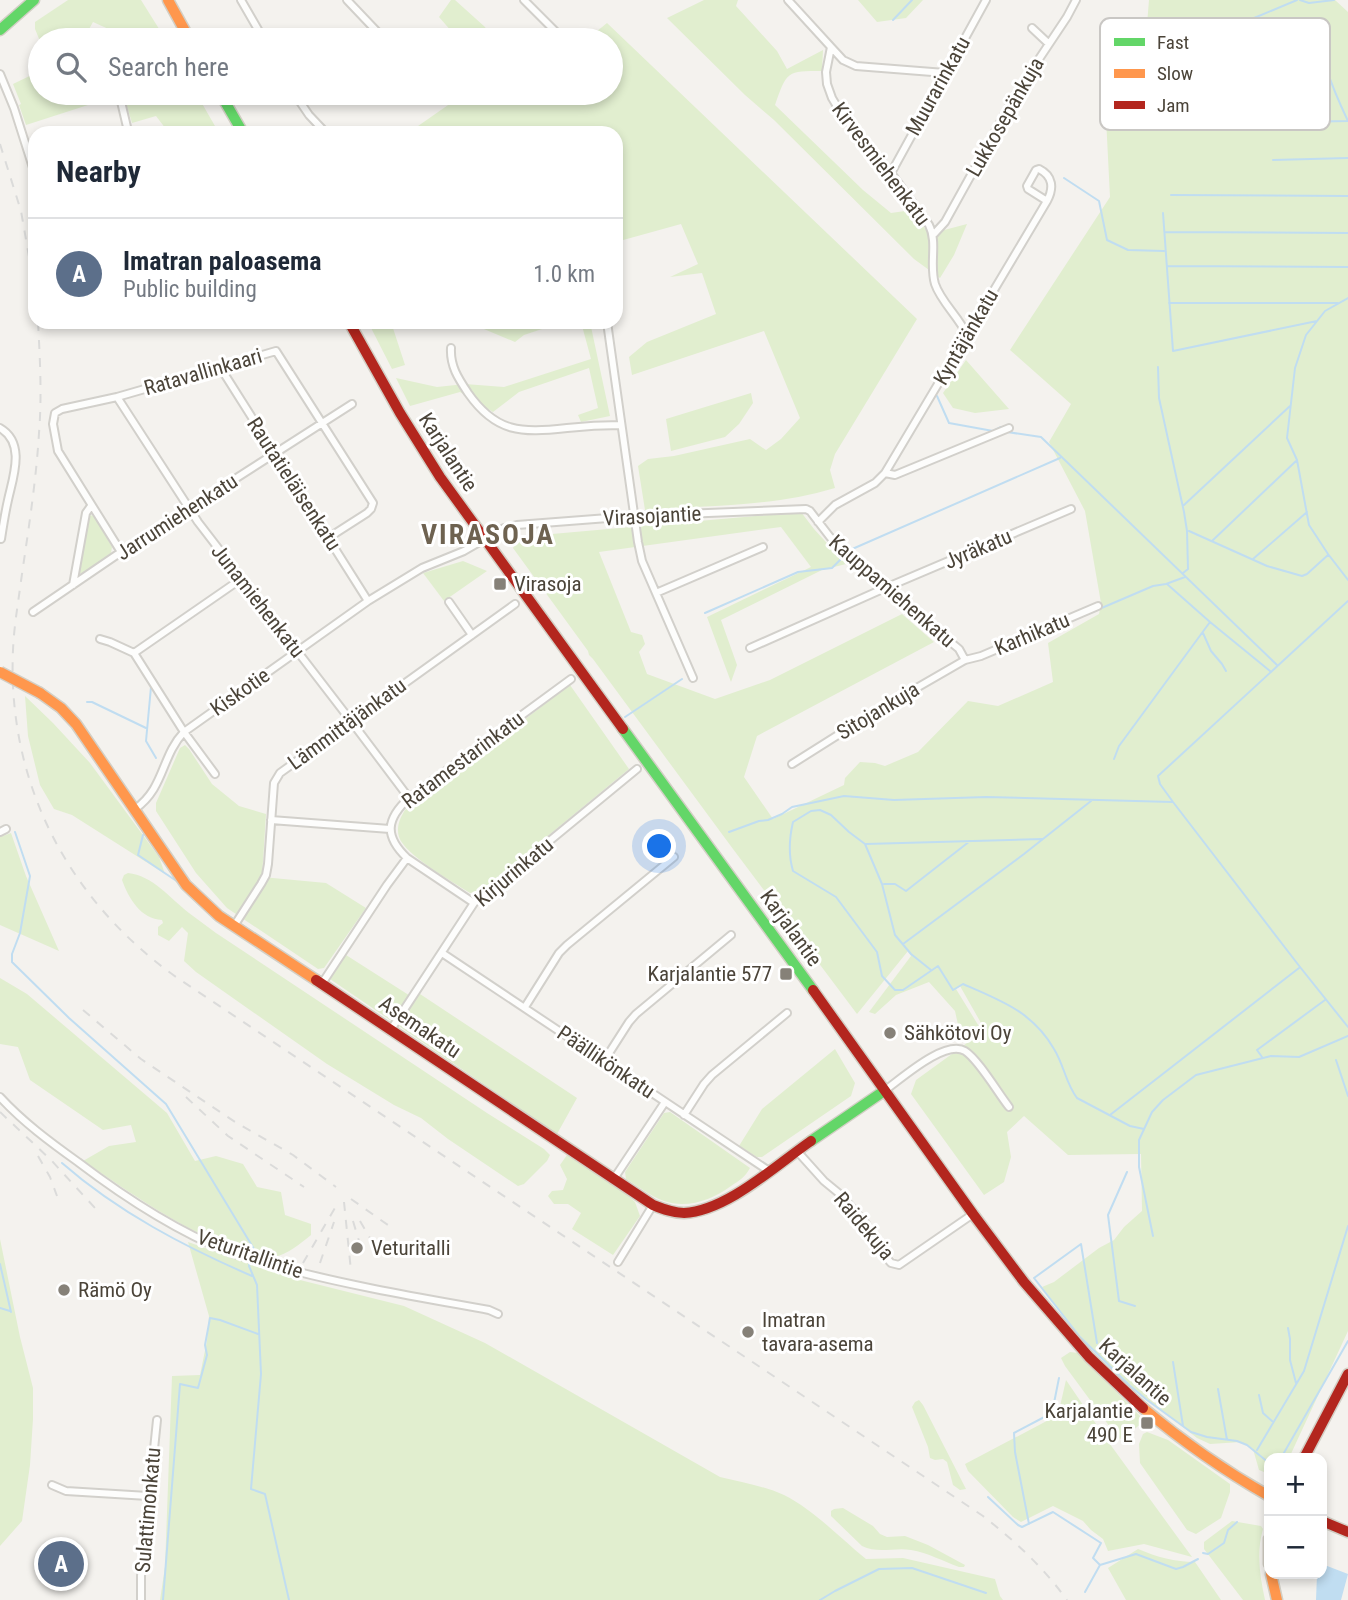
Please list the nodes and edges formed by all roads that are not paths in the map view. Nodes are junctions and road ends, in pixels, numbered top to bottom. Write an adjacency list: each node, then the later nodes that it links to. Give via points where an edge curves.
1 (34, 0): 14 (main road)
2 (168, 0): 9 (main road)
3 (241, 0): 10 (street)
4 (347, 0): 11 (street)
5 (524, 0): 12 (street)
6 (788, 0): 16 (street)
7 (986, 0): 17 (street, Muurarinkatu)
8 (1076, 0): 15 (street, Lukkosepänkuja)
9 (183, 28)
10 (257, 28)
11 (374, 28)
12 (552, 28)
13 (1032, 28): 15 (street)
14 (0, 30)
15 (1048, 43): 28 (street, Lukkosepänkuja, via 945,222)
16 (831, 47): 17 (street, via 856,66); 26 (street, Kirvesmiehenkatu, via 826,72 832,98)
17 (945, 73): 26 (street, Muurarinkatu)
18 (0, 74): 25 (street)
19 (122, 105): 22 (street)
20 (227, 105): 23 (main road)
21 (302, 105): 24 (street)
22 (127, 126)
23 (239, 126)
24 (319, 126)
25 (28, 146)
26 (891, 173): 28 (street, Kirvesmiehenkatu)
27 (1047, 201): 27 (street, via 1027,186 1039,169 1046,172 1052,187); 31 (street, Kyntäjänkatu)
28 (933, 234): 31 (street, Kirvesmiehenkatu, via 936,286)
29 (353, 329): 51 (main road, Karjalantie, via 433,467)
30 (608, 329): 39 (street)
31 (967, 335): 43 (street, Kyntäjänkatu)
32 (286, 348): 34 (street)
33 (451, 348): 39 (street, via 454,371 476,405 504,425 540,431)
34 (276, 351): 35 (street, Ratavallinkaari); 38 (street, Ratavallinkaari)
35 (220, 367): 36 (street, Ratavallinkaari); 42 (street, Rautatieläisenkatu)
36 (117, 397): 44 (street, Ratavallinkaari, via 58,410 53,418 58,451); 46 (street, Junamiehenkatu)
37 (352, 404): 38 (street, Jarrumiehenkatu)
38 (322, 424): 42 (street, Jarrumiehenkatu); 49 (street, Ratavallinkaari, via 373,503 367,513)
39 (621, 425): 47 (street)
40 (0, 428): 50 (street, via 11,439 16,463)
41 (1009, 428): 43 (street, via 895,475)
42 (274, 454): 46 (street, Jarrumiehenkatu); 49 (street, Rautatieläisenkatu)
43 (886, 473): 48 (street, via 835,505)
44 (91, 506): 53 (street, Ratavallinkaari); 55 (street)
45 (1071, 509): 56 (street, Jyräkatu)
46 (189, 510): 53 (street, Jarrumiehenkatu); 54 (street, Junamiehenkatu)
47 (634, 516): 48 (street, Virasojantie, via 802,508); 51 (street, Virasojantie, via 517,525); 57 (street, via 642,561)
48 (818, 522): 56 (street, Kauppamiehenkatu)
49 (328, 538): 58 (street, Rautatieläisenkatu)
50 (1, 539)
51 (484, 540): 58 (street, Kiskotie, via 422,568); 92 (main road, Karjalantie)
52 (763, 547): 57 (street)
53 (121, 552): 55 (street, Jarrumiehenkatu)
54 (241, 579): 66 (street, Junamiehenkatu); 67 (street)
55 (72, 585): 62 (street, Jarrumiehenkatu)
56 (885, 588): 65 (street, Jyräkatu); 68 (street, Kauppamiehenkatu, via 959,649)
57 (656, 593): 70 (street)
58 (368, 601): 66 (street, Kiskotie)
59 (449, 602): 63 (street)
60 (515, 604): 63 (street, Lämmittäjänkatu)
61 (1098, 606): 68 (street, Karhikatu)
62 (33, 612)
63 (472, 635): 72 (street, Lämmittäjänkatu)
64 (100, 639): 67 (street)
65 (750, 648)
66 (297, 651): 72 (street, Junamiehenkatu); 73 (street, Kiskotie)
67 (134, 653): 73 (street)
68 (965, 660): 74 (street, Sitojankuja)
69 (0, 672): 78 (main road, Asemakatu, bridge, via 61,708)
70 (693, 678)
71 (571, 679): 77 (street, Ratamestarinkatu)
72 (351, 720): 77 (street, Junamiehenkatu); 79 (street, Lämmittäjänkatu, via 275,778)
73 (184, 732): 76 (street); 78 (street, Kiskotie, via 151,796)
74 (792, 764)
75 (637, 769): 83 (street, Kirjurinkatu)
76 (215, 774)
77 (409, 798): 80 (street, Ratamestarinkatu, via 395,812)
78 (135, 809): 84 (main road, Asemakatu, via 186,885)
79 (271, 820): 80 (street); 84 (street, Lämmittäjänkatu, via 266,875)
80 (390, 829): 82 (street, Ratamestarinkatu)
81 (674, 857): 88 (street, via 559,953)
82 (407, 858): 83 (street, Ratamestarinkatu); 87 (street)
83 (474, 903): 86 (street, Kirjurinkatu)
84 (234, 926): 87 (main road, Asemakatu)
85 (731, 935): 91 (street, via 636,1013)
86 (442, 953): 88 (street, Päällikönkatu); 90 (street, Kirjurinkatu)
87 (321, 985): 90 (main road, Asemakatu)
88 (525, 1007): 91 (street, Päällikönkatu)
89 (787, 1013): 96 (street, via 712,1074)
90 (390, 1031): 99 (main road, Asemakatu)
91 (604, 1061): 94 (street, Päällikönkatu)
92 (884, 1091): 95 (street, via 930,1058 958,1048 977,1063); 97 (main road, Asemakatu); 101 (main road, Karjalantie)
93 (0, 1097): 103 (street, Veturitallintie, via 42,1136 104,1182 185,1232 221,1248 306,1274)
94 (665, 1101): 96 (street, Päällikönkatu); 99 (street)
95 (1009, 1107)
96 (684, 1115): 98 (street, Päällikönkatu)
97 (797, 1151): 98 (main road, Asemakatu); 101 (street, Raidekuja, via 866,1224 891,1263 899,1265)
98 (769, 1171): 100 (main road, Asemakatu, via 712,1207 673,1213)
99 (613, 1180): 100 (main road, Asemakatu)
100 (653, 1205): 102 (street)
101 (974, 1214): 108 (main road, Karjalantie, via 1065,1331 1121,1387 1171,1430)
102 (618, 1262)
103 (498, 1314)
104 (1348, 1374): 106 (main road)
105 (157, 1420): 109 (street, Sulattimonkatu)
106 (1307, 1453)
107 (52, 1485): 109 (street, via 66,1491)
108 (1264, 1493)
109 (148, 1496): 113 (street, Sulattimonkatu)
110 (1327, 1523): 111 (main road)
111 (1348, 1532)
112 (1272, 1579): 114 (main road)
113 (141, 1600)
114 (1277, 1600)

